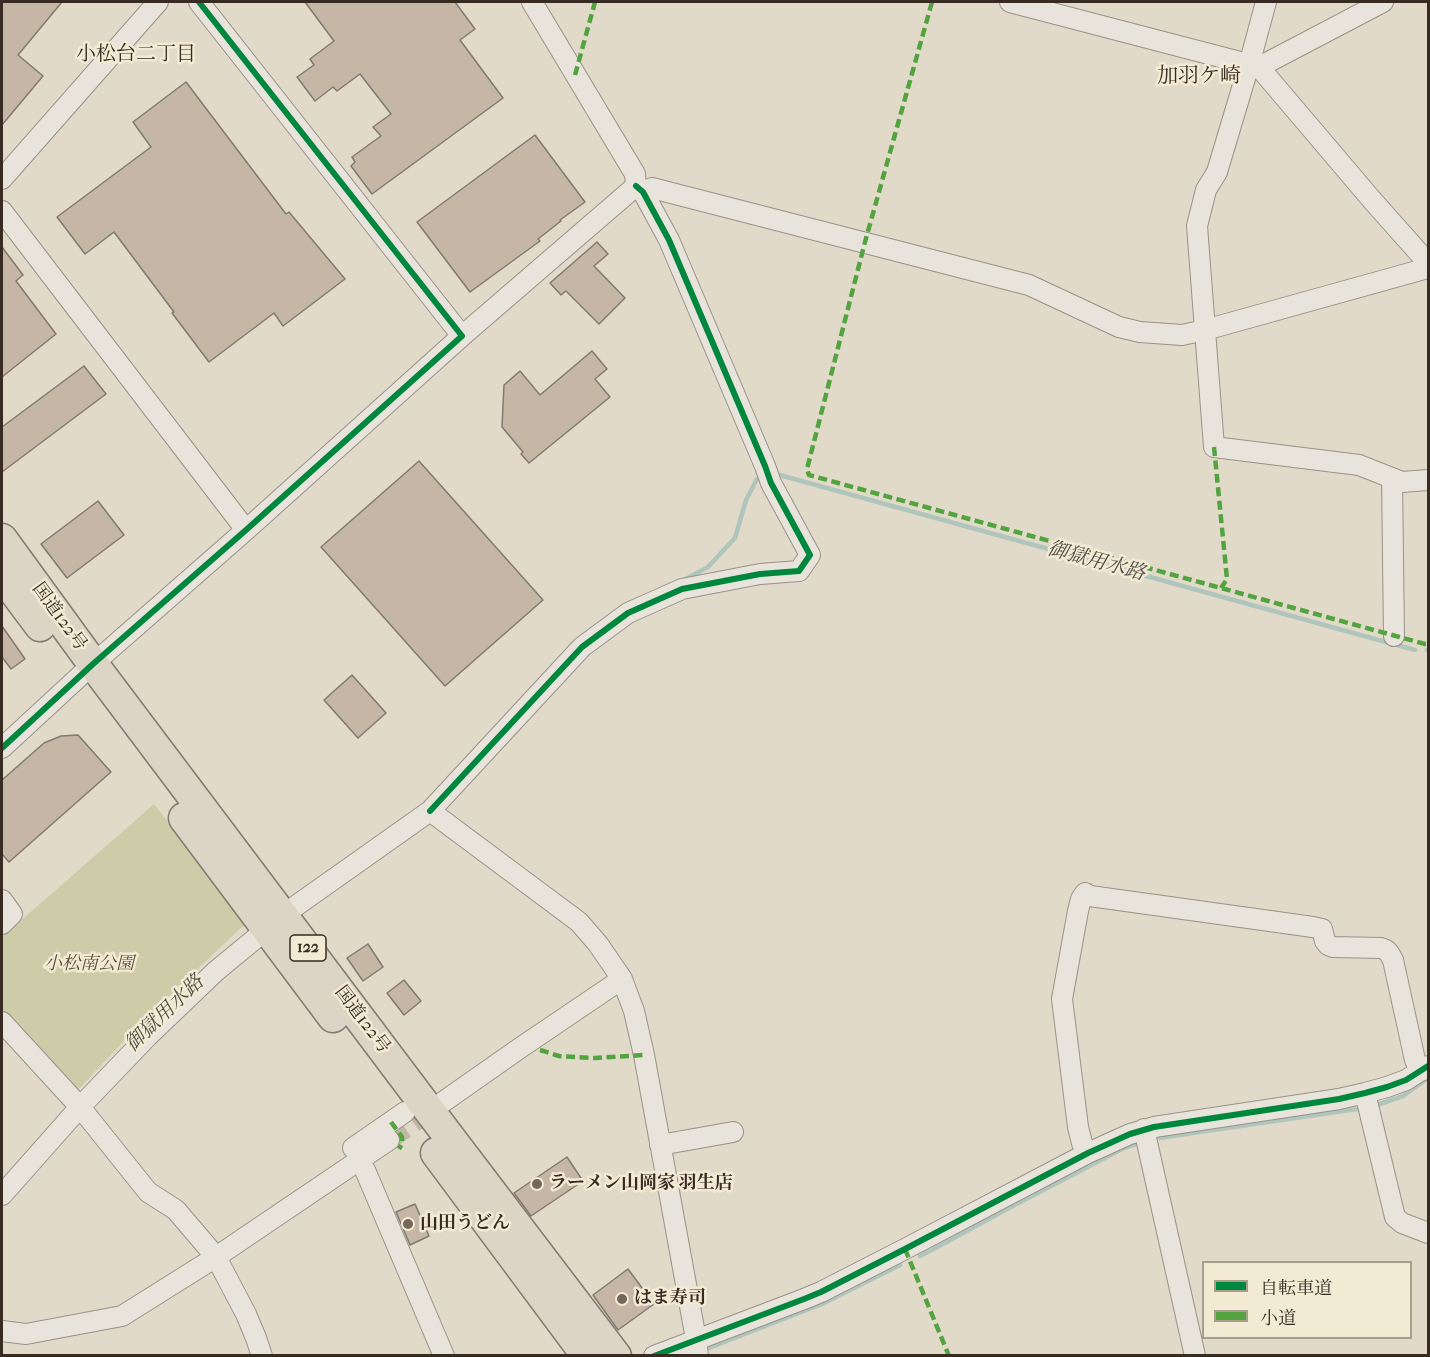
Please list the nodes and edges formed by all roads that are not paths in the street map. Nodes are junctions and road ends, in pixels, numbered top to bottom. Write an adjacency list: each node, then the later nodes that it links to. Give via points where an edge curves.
1 (158, 2): 8 (street)
2 (199, 2): 14 (street)
3 (532, 2): 9 (street, via 634,174)
4 (1010, 2): 7 (street)
5 (1266, 2): 7 (street)
6 (1383, 2): 7 (street)
7 (1254, 66): 11 (street); 13 (street, via 1206,190 1197,226)
8 (2, 179)
9 (639, 189): 13 (street, via 652,188 1029,285 1119,327 1182,335); 14 (street); 23 (street, via 669,240 771,483 810,555 799,571 682,589 628,613 582,647)
10 (2, 211): 17 (street)
11 (1428, 263)
12 (1428, 268): 13 (street)
13 (1205, 330): 15 (street, via 1214,447 1359,465)
14 (462, 336): 17 (street)
15 (1392, 478): 16 (street, via 1402,482); 20 (street)
16 (1428, 480)
17 (246, 530): 21 (street)
18 (2, 539): 21 (highway, 国道122号 / 122)
19 (2, 575): 21 (highway, 国道122号 / 122)
20 (1394, 636)
21 (86, 671): 22 (street); 25 (highway, 国道122号 / 122)
22 (2, 748)
23 (430, 810): 25 (street); 27 (street, via 579,922)
24 (2, 900): 26 (street, via 12,914)
25 (275, 922): 31 (highway, 国道122号 / 122); 32 (street, via 148,1036)
26 (2, 924)
27 (622, 979): 31 (street, via 533,1038 524,1031); 35 (street, via 634,1011)
28 (2, 1022): 32 (street)
29 (1425, 1068): 30 (street, via 1406,1080); 36 (street, via 1415,1060 1393,960 1386,950 1334,948 1328,945 1322,929 1313,927 1090,897 1085,893 1079,905 1062,999 1078,1127)
30 (1365, 1093): 33 (street); 40 (street, via 1395,1217)
31 (423, 1105): 39 (street, via 294,1189 290,1194); 46 (highway, 国道122号 / 122); 47 (highway, 国道122号 / 122)
32 (80, 1107): 38 (street); 41 (street, via 148,1192 176,1210)
33 (1144, 1129): 36 (street); 49 (street)
34 (733, 1132): 35 (street)
35 (660, 1145): 43 (street)
36 (1088, 1153): 43 (street, via 821,1292)
37 (365, 1170): 39 (street, via 300,1212); 39 (street, via 394,1144); 45 (street)
38 (2, 1195)
39 (295, 1204): 41 (street)
40 (1428, 1233)
41 (216, 1257): 42 (street, via 122,1316 26,1334); 44 (street, via 246,1314)
42 (2, 1331)
43 (697, 1347): 48 (street)
44 (262, 1356)
45 (444, 1356)
46 (586, 1356)
47 (616, 1356)
48 (654, 1356)
49 (1195, 1356)

